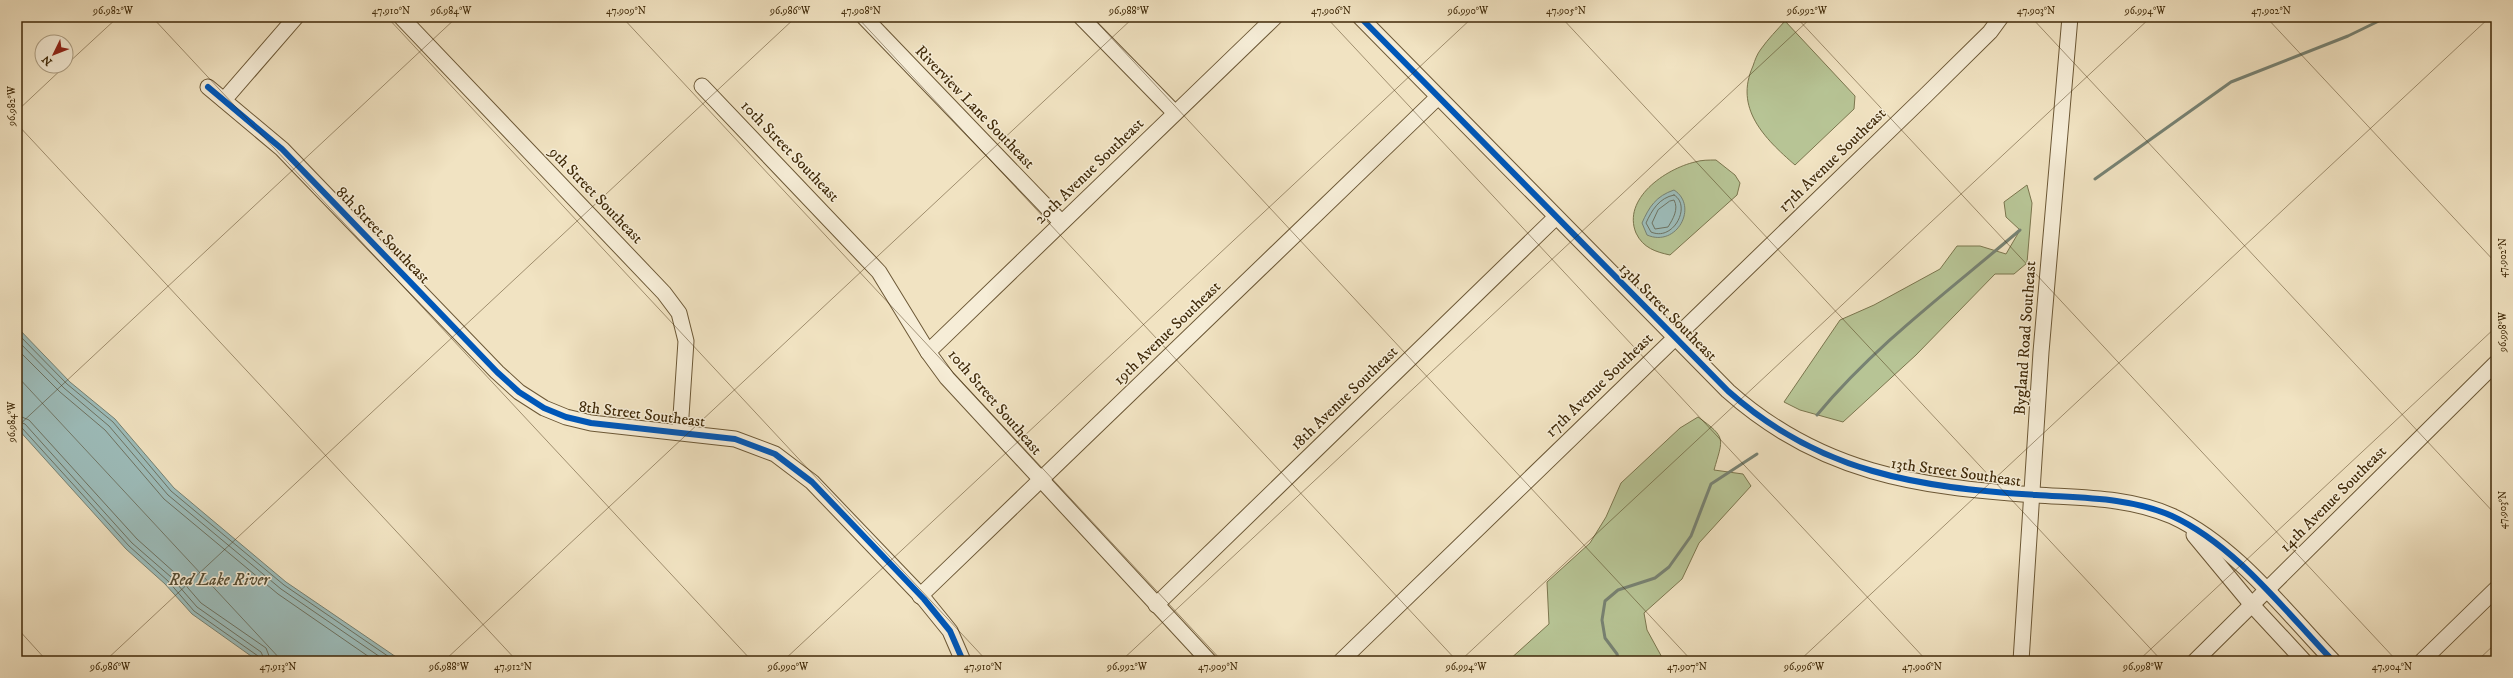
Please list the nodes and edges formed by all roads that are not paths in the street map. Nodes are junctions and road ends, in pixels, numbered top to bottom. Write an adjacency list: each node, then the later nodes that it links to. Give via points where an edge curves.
1 (296, 17): 12 (street)
2 (401, 17): 19 (street, 9th Street Southeast, via 664,293 679,314 686,341)
3 (864, 17): 15 (street, Riverview Lane Southeast)
4 (1081, 17): 13 (street)
5 (1275, 17): 13 (street, 20th Avenue Southeast)
6 (1360, 17): 11 (street, 13th Street Southeast)
7 (2001, 17): 16 (street, 17th Avenue Southeast, via 1979,43)
8 (2070, 17): 21 (street, Bygland Road Southeast, via 2041,352)
9 (702, 86): 17 (street, 10th Street Southeast, via 879,272)
10 (208, 87): 12 (street, 8th Street Southeast)
11 (1438, 97): 14 (street, 13th Street Southeast); 20 (street, 19th Avenue Southeast)
12 (224, 100): 19 (street, 8th Street Southeast, via 282,149 519,392 544,408 591,423)
13 (1175, 113): 15 (street, 20th Avenue Southeast)
14 (1556, 217): 16 (street, 13th Street Southeast); 26 (street, 18th Avenue Southeast)
15 (1061, 222): 17 (street, 20th Avenue Southeast)
16 (1674, 337): 21 (street, 13th Street Southeast, via 1747,408 1791,438 1825,454 1869,471 1909,481); 30 (street, 17th Avenue Southeast)
17 (928, 352): 20 (street, 10th Street Southeast, via 947,378)
18 (2496, 363): 24 (street, 14th Avenue Southeast)
19 (680, 432): 25 (street, 8th Street Southeast, via 735,439 752,444 776,454 794,466)
20 (1040, 480): 25 (street, 19th Avenue Southeast); 26 (street, 10th Street Southeast)
21 (2032, 495): 22 (street, 13th Street Southeast, via 2133,504); 31 (street, Bygland Road Southeast)
22 (2174, 517): 24 (street, via 2206,535); 27 (street, via 2207,549)
23 (2496, 589): 35 (street)
24 (2267, 591): 27 (street, 14th Avenue Southeast); 34 (street)
25 (920, 596): 28 (street, 8th Street Southeast, via 950,631)
26 (1156, 605): 29 (street, 10th Street Southeast)
27 (2252, 605): 32 (street, 14th Avenue Southeast); 33 (street)
28 (964, 661)
29 (1209, 661)
30 (1341, 661)
31 (2021, 661)
32 (2195, 661)
33 (2304, 661)
34 (2333, 661)
35 (2422, 661)

